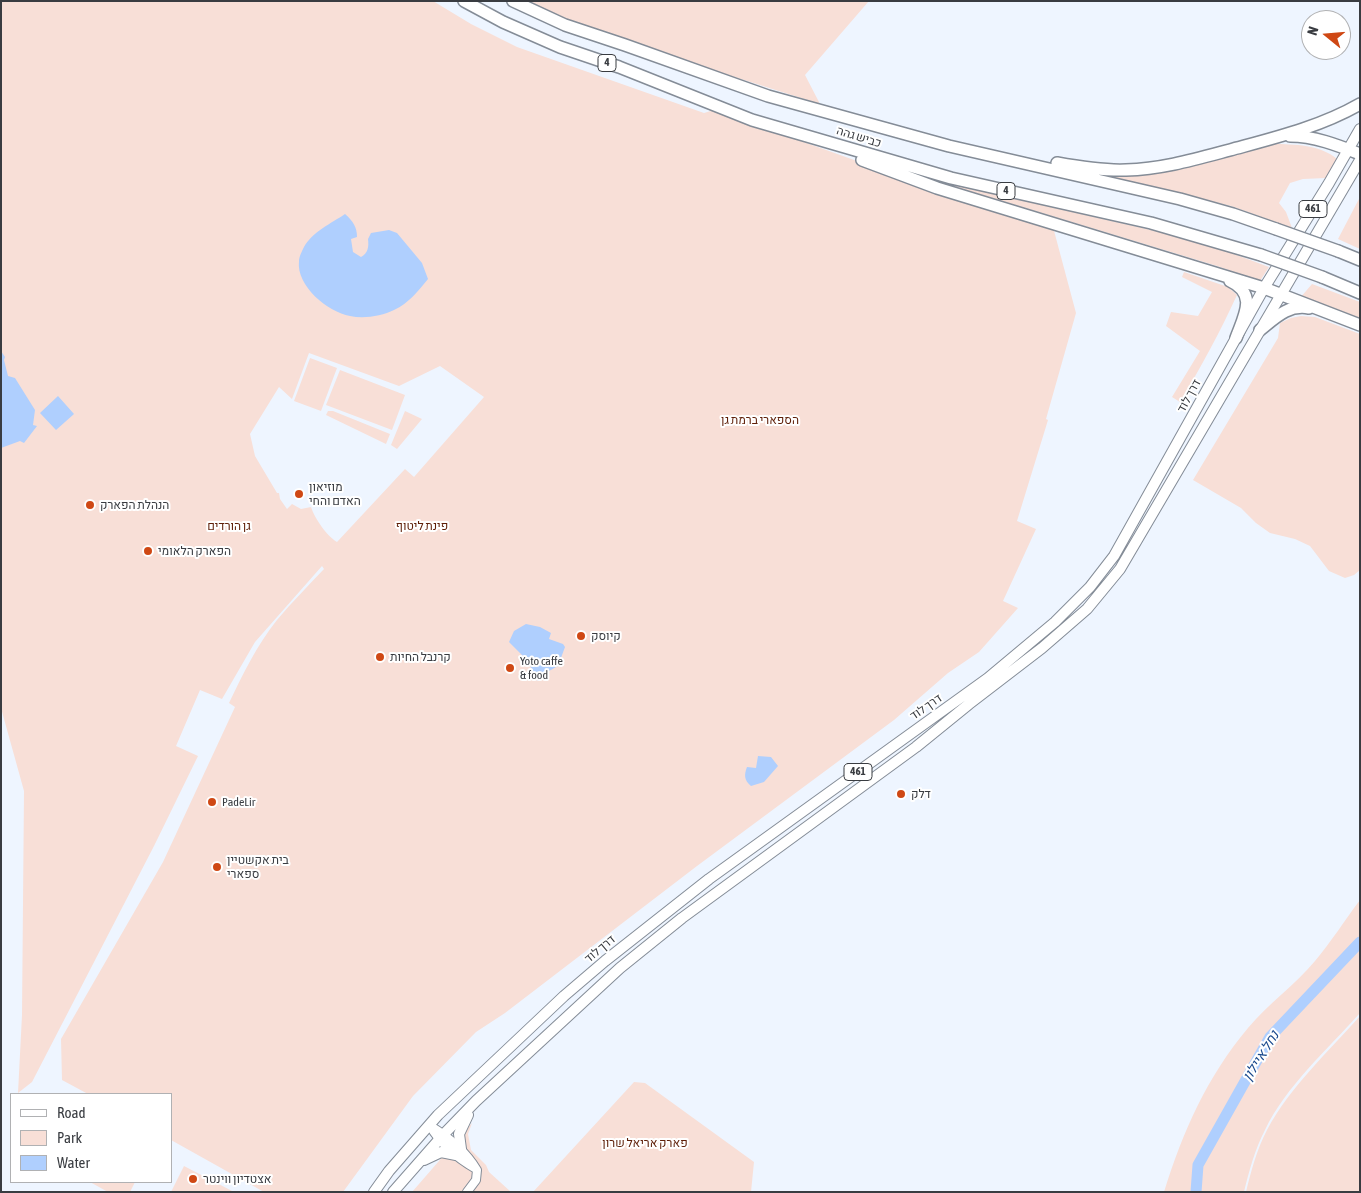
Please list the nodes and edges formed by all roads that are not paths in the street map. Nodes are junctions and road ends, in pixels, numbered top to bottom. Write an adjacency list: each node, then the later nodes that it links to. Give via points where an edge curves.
1 (464, 1): 4 (highway, כביש גהה / 4, via 560,47)
2 (512, 1): 7 (highway, כביש גהה / 4, via 565,25 768,96)
3 (1360, 104): 6 (highway, via 1342,114)
4 (752, 120): 11 (highway, via 937,188); 14 (highway, כביש גהה / 4, bridge, via 951,178 1151,222 1261,255)
5 (1360, 129): 8 (main road, דרך לוד / 461)
6 (1278, 137): 7 (highway, via 1187,162 1124,170 1066,165); 8 (highway, via 1303,136)
7 (949, 146): 12 (highway, כביש גהה / 4, bridge, via 1145,190 1233,214)
8 (1348, 149): 9 (highway); 13 (main road, דרך לוד / 461)
9 (1360, 154)
10 (1360, 160): 15 (main road, דרך לוד / 461)
11 (1141, 250): 13 (highway); 19 (highway, via 1232,282 1240,288 1247,298 1246,311)
12 (1360, 260)
13 (1264, 288): 15 (highway); 19 (main road, דרך לוד / 461)
14 (1360, 293)
15 (1281, 295): 16 (highway); 18 (main road, דרך לוד / 461)
16 (1318, 310): 17 (highway); 18 (highway, via 1305,307 1290,309)
17 (1360, 325)
18 (1260, 330): 20 (main road, דרך לוד / 461, via 1120,569 1087,609 916,747 655,939)
19 (1236, 338): 21 (main road, דרך לוד / 461, via 1114,556 1090,587 1055,622 988,678 709,879 641,932 564,996)
20 (476, 1102): 22 (main road, דרך לוד / 461); 23 (main road, via 460,1130)
21 (429, 1125): 22 (street); 25 (main road, דרך לוד / 461)
22 (441, 1137): 23 (street); 24 (main road, דרך לוד / 461)
23 (458, 1152): 24 (main road, via 441,1152); 27 (street, via 477,1170 476,1180)
24 (416, 1165): 26 (main road, דרך לוד / 461)
25 (374, 1192)
26 (393, 1192)
27 (467, 1192)

